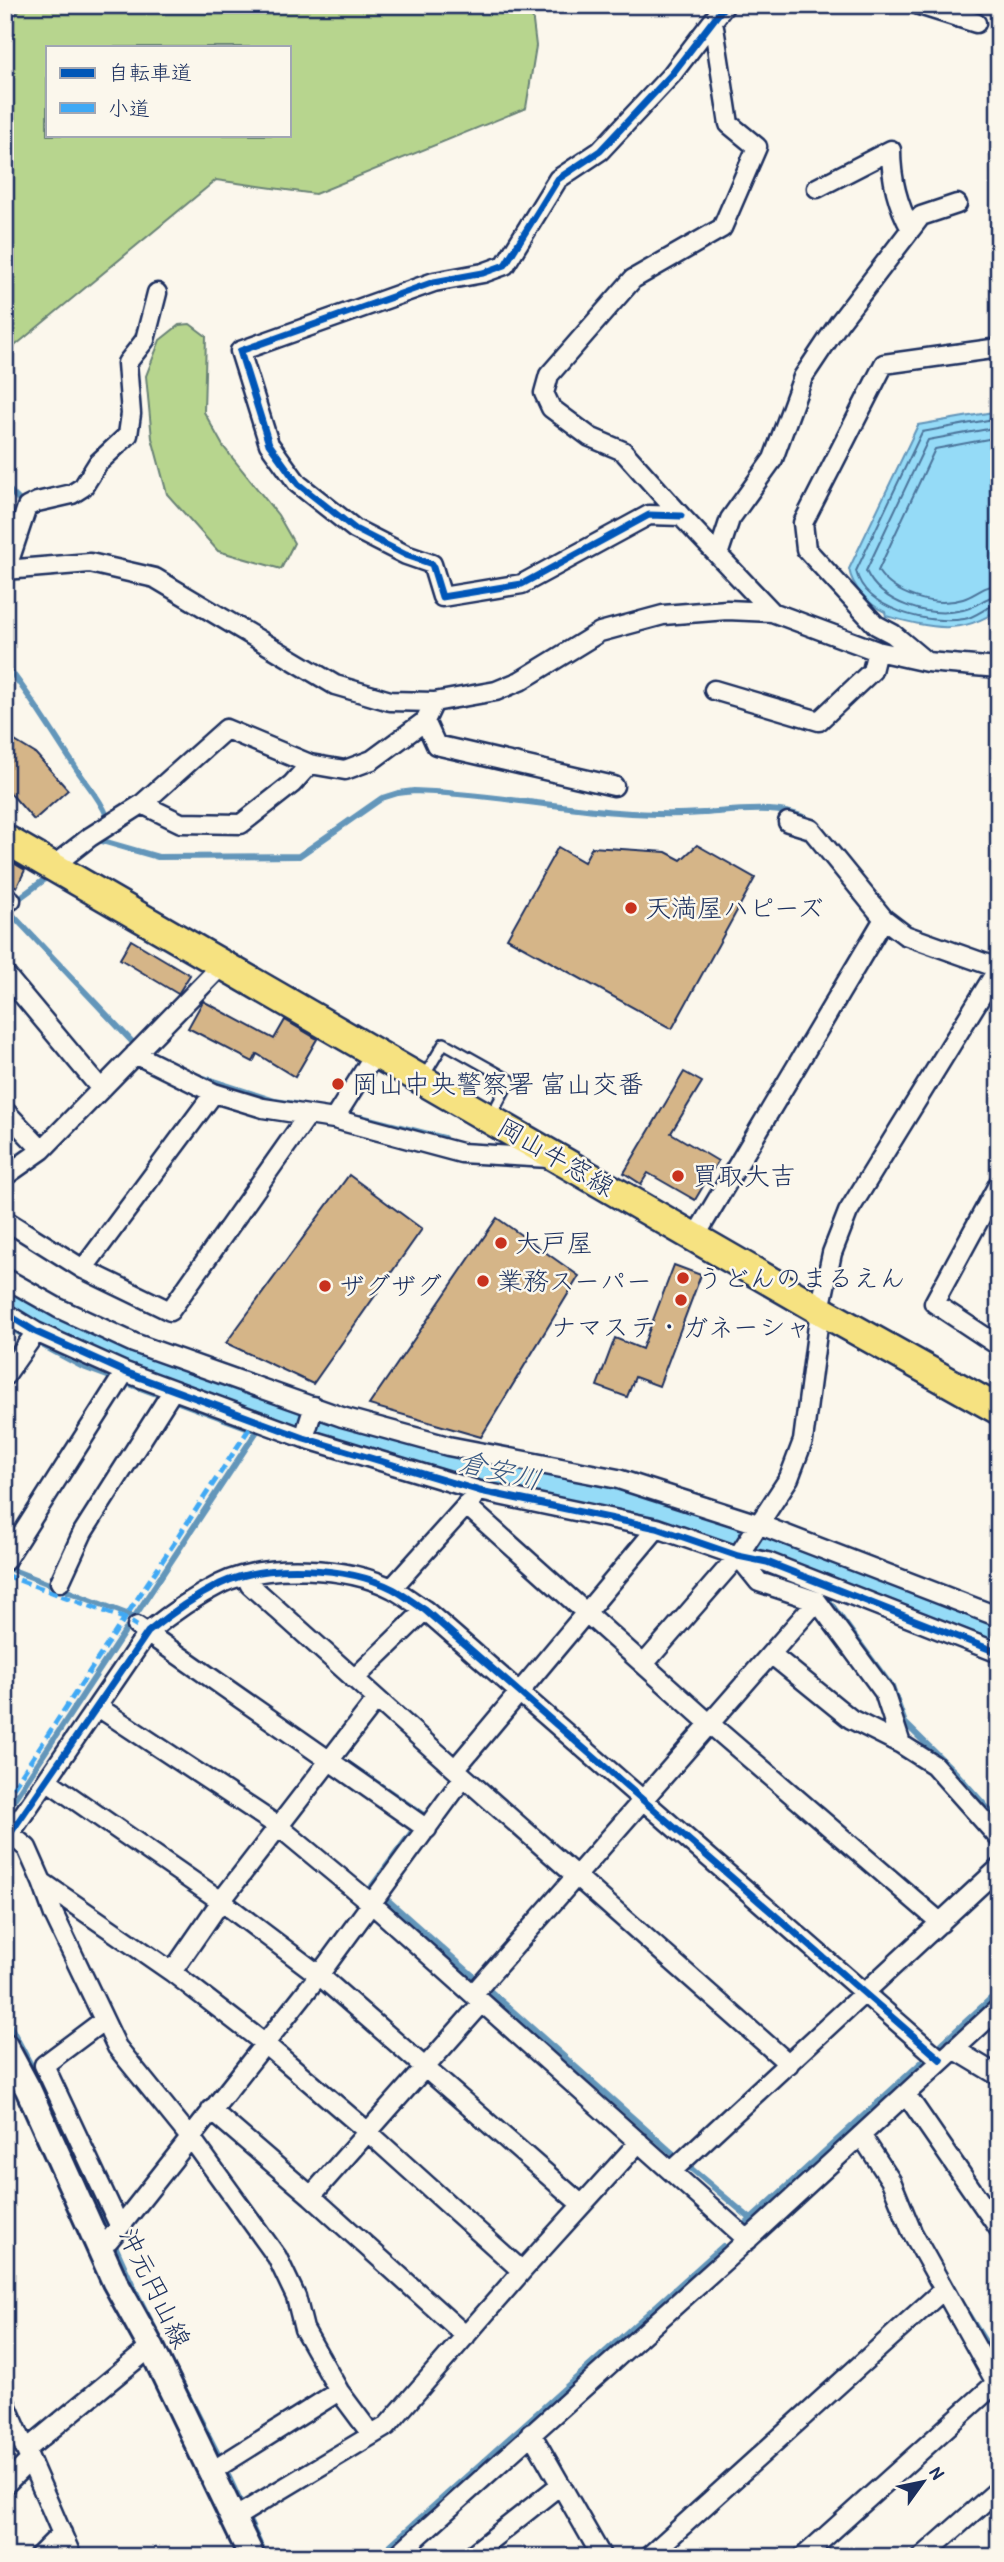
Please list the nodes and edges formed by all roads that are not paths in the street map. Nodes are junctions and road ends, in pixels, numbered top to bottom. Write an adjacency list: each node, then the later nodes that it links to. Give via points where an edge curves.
1 (725, 5): 3 (street)
2 (919, 5): 4 (street)
3 (713, 21): 10 (street, via 729,124 757,147 722,228 633,279 549,374 544,393 551,408 590,436 623,451); 10 (street, via 672,74 600,151 558,179 505,265 434,282 240,351 269,444 298,484 355,529 432,564 442,597 522,584 649,515)
4 (976, 23)
5 (817, 188): 7 (street, via 891,150 895,188)
6 (957, 204): 7 (street, via 921,216)
7 (911, 229): 11 (street, via 803,377 773,459 730,519)
8 (157, 293): 12 (street, via 145,340 127,363 128,435 98,463 83,487 27,507)
9 (999, 348): 15 (street, via 884,364 803,523 806,549 876,625)
10 (681, 516): 11 (street)
11 (718, 555): 13 (street)
12 (6, 570): 18 (street, via 90,563 155,578 335,685 390,701)
13 (772, 612): 14 (street); 18 (street, via 663,615 600,632 496,691)
14 (877, 651): 15 (street); 17 (street, via 872,671 819,721)
15 (927, 662): 16 (street)
16 (994, 663)
17 (714, 690)
18 (434, 702): 19 (street)
19 (425, 721): 20 (street, via 372,760 345,770); 21 (street, via 436,745)
20 (310, 764): 22 (street, via 241,824 181,823); 22 (street, via 226,729)
21 (614, 786)
22 (142, 804): 25 (street)
23 (788, 822): 26 (street, via 811,829)
24 (5, 839): 25 (main road, 岡山牛窓線)
25 (53, 866): 27 (main road, 岡山牛窓線)
26 (884, 919): 28 (street, via 905,935); 44 (street)
27 (223, 964): 30 (street); 31 (main road, 岡山牛窓線)
28 (998, 970): 47 (street, via 848,1212 832,1253)
29 (5, 974): 33 (street)
30 (138, 1051): 33 (street); 34 (street)
31 (376, 1052): 32 (main road, 岡山牛窓線); 37 (street)
32 (422, 1079): 38 (main road, 岡山牛窓線); 38 (lane, via 444,1043 510,1080)
33 (102, 1089): 39 (street)
34 (214, 1093): 36 (street); 45 (street)
35 (5, 1111): 39 (street)
36 (308, 1115): 37 (street); 45 (street, via 170,1311)
37 (337, 1115): 40 (street, via 461,1153)
38 (490, 1118): 40 (main road, 岡山牛窓線)
39 (42, 1150): 41 (street)
40 (560, 1159): 44 (main road, 岡山牛窓線)
41 (5, 1176)
42 (999, 1183): 50 (street, via 934,1303)
43 (5, 1220): 45 (street)
44 (695, 1237): 47 (main road, 岡山牛窓線)
45 (83, 1269)
46 (5, 1278): 55 (street, via 58,1308)
47 (820, 1310): 54 (main road, 岡山牛窓線); 58 (street, via 803,1441 789,1478)
48 (5, 1313): 49 (street)
49 (32, 1337): 51 (street); 52 (street)
50 (999, 1346)
51 (5, 1376)
52 (121, 1378): 53 (street); 61 (street)
53 (169, 1395): 55 (street); 63 (street, via 83,1532)
54 (999, 1410)
55 (309, 1421): 56 (street); 58 (street, via 342,1417 448,1446 618,1479)
56 (480, 1491): 57 (street); 59 (street)
57 (466, 1505): 64 (street); 67 (street)
58 (756, 1527): 60 (street); 68 (street)
59 (657, 1528): 60 (street); 67 (street)
60 (741, 1552): 65 (street, via 759,1581); 70 (street); 72 (street)
61 (5, 1561)
62 (246, 1577): 64 (street, via 319,1569); 69 (street, via 222,1583); 73 (street, via 250,1586)
63 (60, 1582)
64 (392, 1588): 66 (street)
65 (817, 1601): 71 (street); 78 (street, via 884,1692)
66 (425, 1610): 73 (street); 74 (street)
67 (587, 1612): 72 (street); 74 (street)
68 (999, 1618)
69 (143, 1629): 76 (street); 79 (street)
70 (999, 1653)
71 (771, 1654): 77 (street); 78 (street, via 851,1719)
72 (644, 1664): 77 (street)
73 (354, 1679): 75 (street)
74 (521, 1692): 80 (street); 82 (street)
75 (376, 1700): 79 (street); 80 (street)
76 (97, 1707): 81 (street); 84 (street)
77 (710, 1724): 82 (street); 92 (street)
78 (901, 1744): 86 (street, via 934,1765)
79 (332, 1755): 83 (street); 84 (street)
80 (459, 1773): 83 (street); 88 (street)
81 (48, 1781): 85 (street); 91 (street)
82 (644, 1799): 88 (street); 96 (street)
83 (422, 1825): 90 (street)
84 (278, 1826): 90 (street); 91 (street)
85 (8, 1837): 89 (street, via 27,1848)
86 (999, 1838)
87 (999, 1868): 92 (street)
88 (579, 1876): 95 (street); 102 (street)
89 (42, 1882): 93 (street); 98 (street)
90 (378, 1896): 94 (street); 95 (street)
91 (221, 1901): 93 (street); 94 (street)
92 (941, 1923): 96 (street)
93 (172, 1972): 99 (street)
94 (319, 1975): 99 (street); 103 (street)
95 (481, 1991): 103 (street); 110 (street)
96 (865, 1994): 101 (street); 102 (street)
97 (999, 2008): 101 (street)
98 (104, 2020): 109 (street, via 117,2048); 115 (street, via 44,2065)
99 (264, 2043): 106 (street); 107 (street)
100 (5, 2046): 115 (main road, 沖元円山線)
101 (940, 2054): 104 (street); 105 (street)
102 (789, 2064): 111 (street)
103 (424, 2066): 107 (street); 113 (street)
104 (999, 2076)
105 (906, 2094): 108 (street); 114 (street)
106 (211, 2110): 109 (street); 112 (street)
107 (368, 2132): 112 (street); 117 (street)
108 (862, 2134): 116 (street); 118 (street, via 891,2181)
109 (190, 2138): 115 (street); 122 (street, via 277,2258 296,2297 304,2329)
110 (639, 2142): 111 (street); 113 (street)
111 (680, 2165): 116 (street)
112 (311, 2196): 119 (street)
113 (582, 2205): 117 (street)
114 (998, 2227)
115 (111, 2236): 120 (main road, 沖元円山線, via 115,2282)
116 (748, 2240): 124 (street)
117 (522, 2271): 119 (street)
118 (943, 2290): 121 (street); 141 (street)
119 (466, 2336): 125 (street, via 387,2426)
120 (151, 2347): 126 (street); 127 (main road, 沖元円山線)
121 (996, 2377): 142 (street)
122 (339, 2391): 125 (street); 127 (street)
123 (5, 2402): 126 (street)
124 (531, 2433): 129 (street); 133 (street)
125 (371, 2434): 131 (street)
126 (28, 2455): 128 (street); 132 (street)
127 (219, 2467): 131 (main road, 沖元円山線)
128 (5, 2485)
129 (560, 2485): 139 (street); 140 (street)
130 (999, 2489): 143 (street)
131 (241, 2513): 136 (main road, 沖元円山線)
132 (61, 2533): 134 (street); 135 (street)
133 (413, 2541): 137 (street); 138 (street)
134 (38, 2557)
135 (72, 2557)
136 (252, 2557)
137 (395, 2557)
138 (424, 2557)
139 (468, 2557)
140 (601, 2557)
141 (648, 2557)
142 (803, 2557)
143 (922, 2557)

